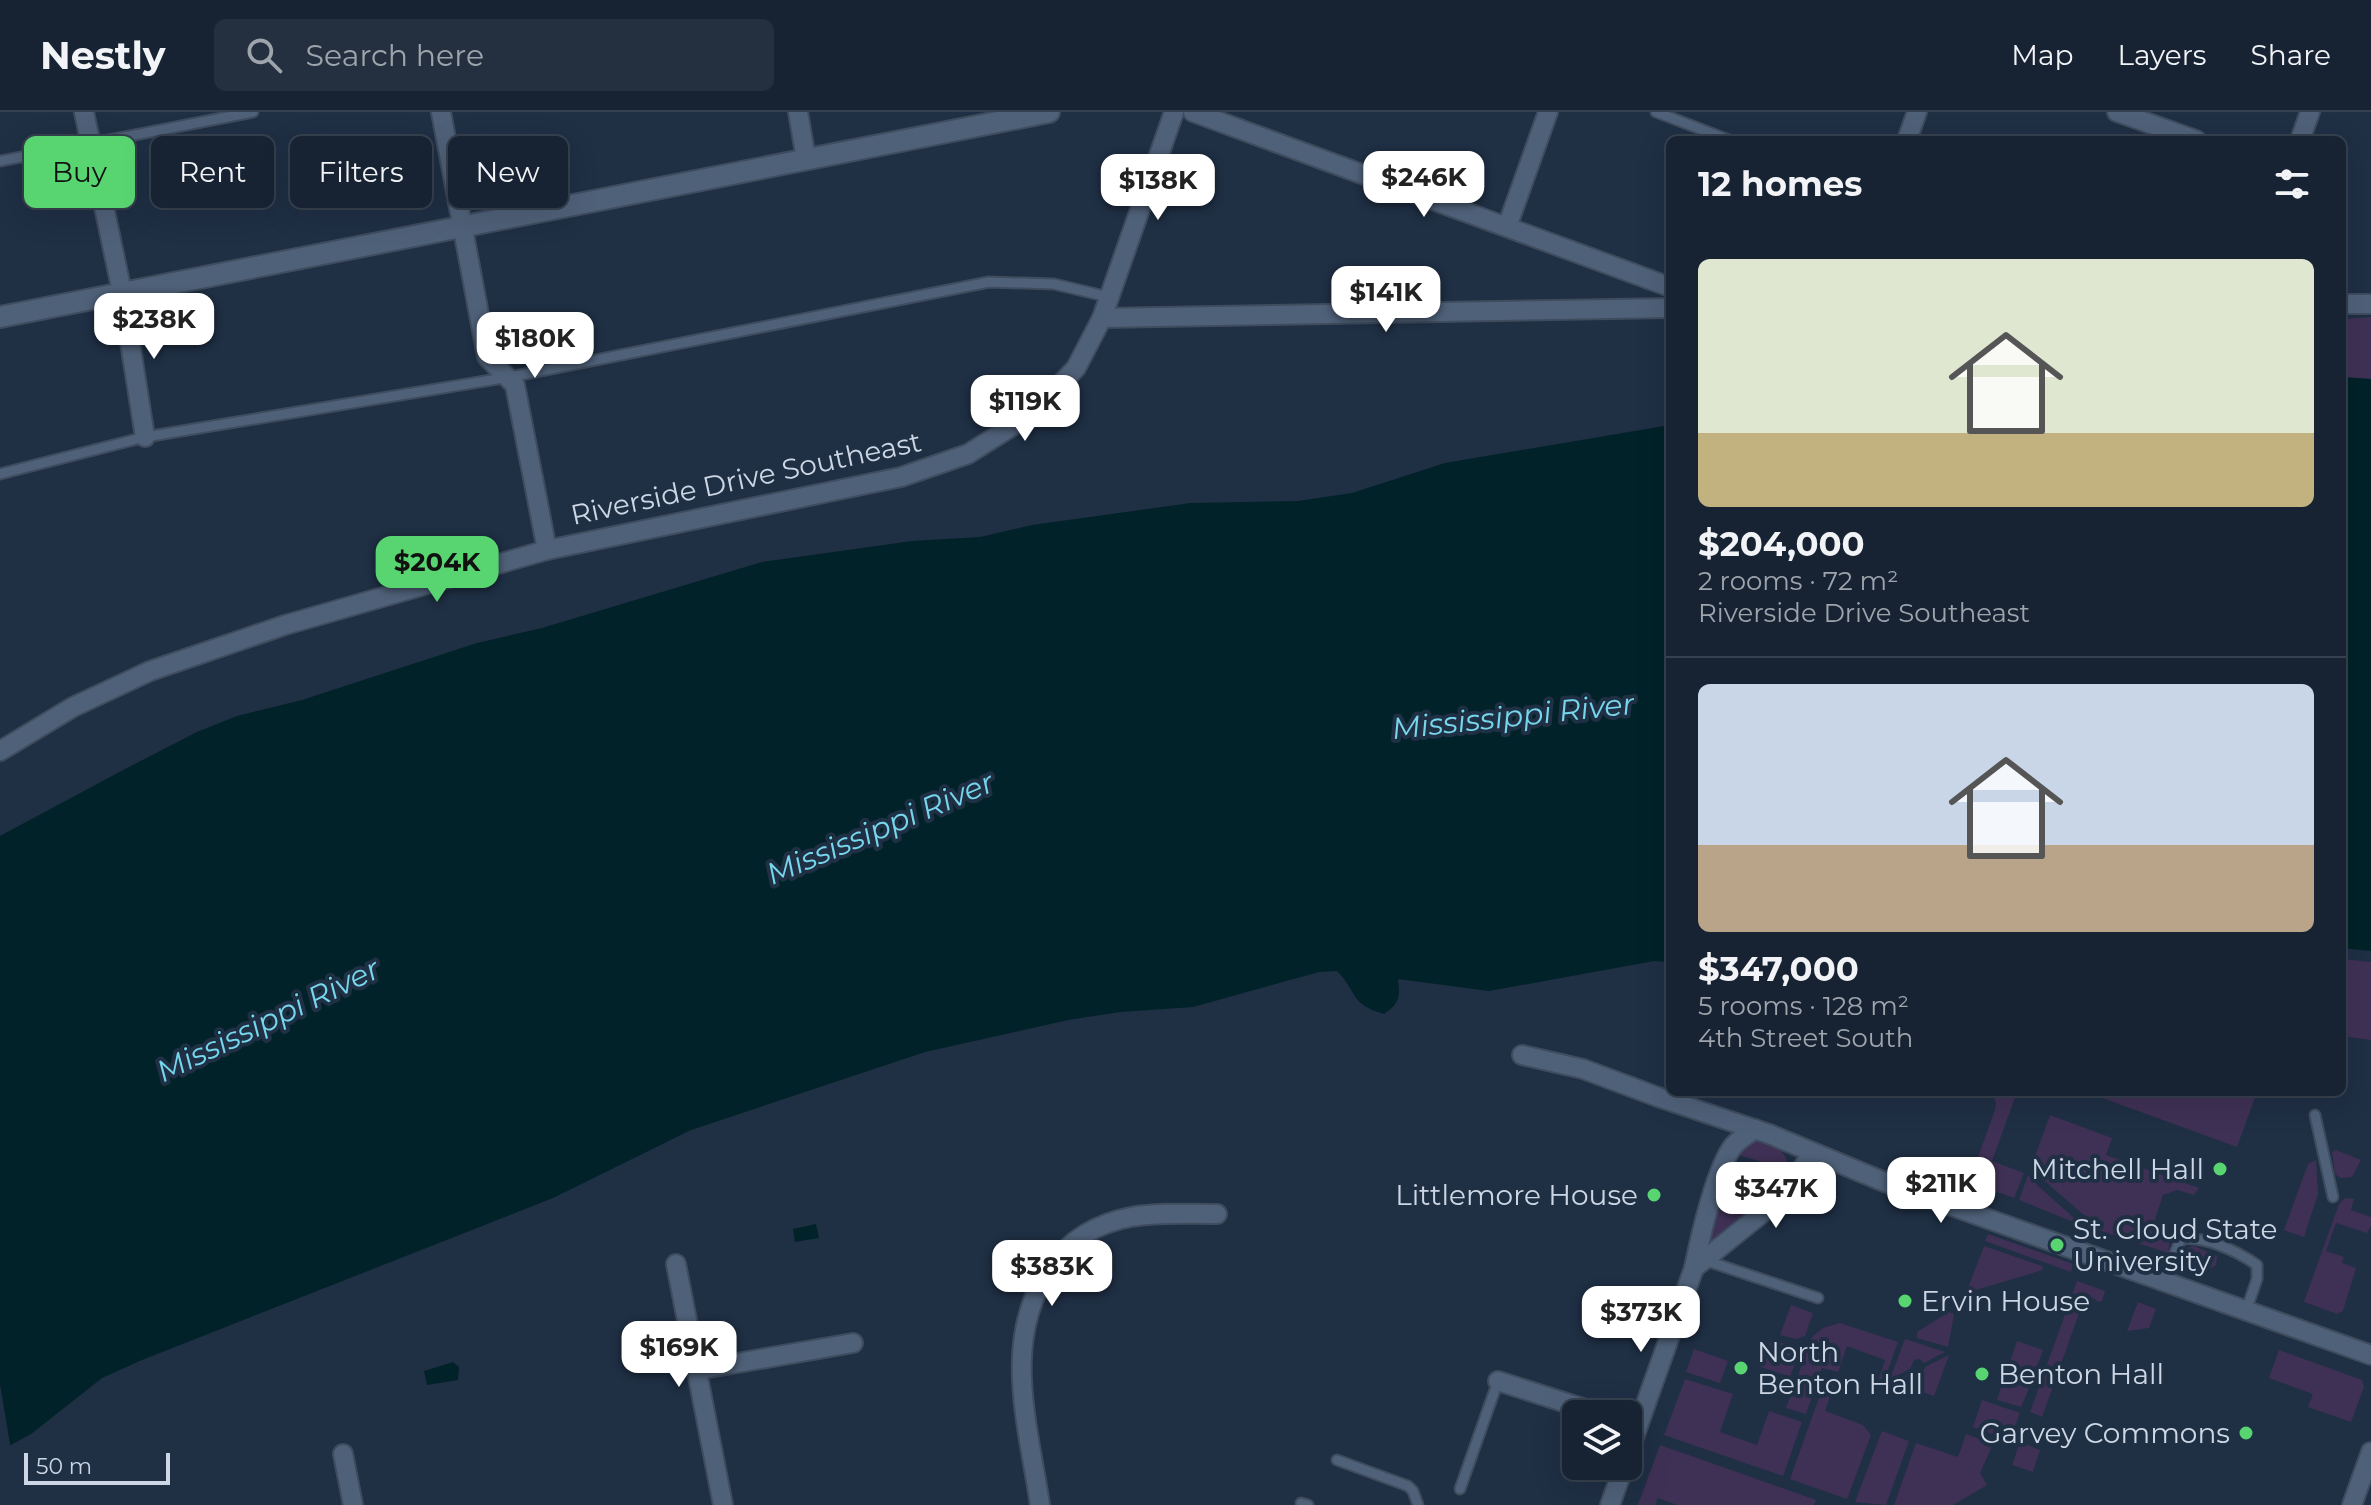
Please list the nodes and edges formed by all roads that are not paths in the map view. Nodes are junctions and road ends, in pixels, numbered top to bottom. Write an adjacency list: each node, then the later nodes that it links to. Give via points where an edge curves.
1 (84, 112): 13 (street)
2 (253, 112): 14 (lane)
3 (441, 112): 23 (street)
4 (798, 112): 20 (street)
5 (1049, 112): 20 (street)
6 (1174, 112): 27 (street, Riverside Drive Southeast)
7 (1193, 112): 24 (street)
8 (1548, 112): 24 (street)
9 (1656, 112): 15 (lane)
10 (1917, 112): 16 (street)
11 (2117, 112): 17 (street)
12 (2310, 112): 18 (street)
13 (89, 136)
14 (135, 136)
15 (1719, 136)
16 (1908, 136)
17 (2185, 136)
18 (2301, 136)
19 (24, 157): 21 (lane)
20 (806, 159): 23 (street)
21 (0, 161)
22 (104, 208): 26 (street)
23 (464, 226): 26 (street); 33 (street, via 487,357)
24 (1507, 227): 25 (street)
25 (1666, 286)
26 (122, 292): 31 (street); 34 (street)
27 (1109, 297): 32 (street, Riverside Drive Southeast); 33 (lane, via 1054,284 989,282)
28 (2346, 304): 29 (street)
29 (2371, 304)
30 (1666, 308): 32 (street)
31 (0, 317)
32 (1102, 318): 36 (street, Riverside Drive Southeast, via 1076,368 1058,389 1033,413 968,454 901,477)
33 (510, 377): 34 (lane); 36 (street)
34 (145, 437): 35 (lane)
35 (0, 474)
36 (547, 550): 37 (street, Riverside Drive Southeast, via 285,625 150,671 73,707)
37 (0, 751)
38 (1522, 1055): 40 (street, via 1583,1069)
39 (2315, 1115): 42 (lane)
40 (1755, 1129): 41 (street); 45 (street, via 1727,1158 1700,1239)
41 (1812, 1153): 45 (street, via 1787,1193); 46 (street)
42 (2333, 1197)
43 (1217, 1214): 62 (street, via 1155,1214 1116,1221 1070,1244 1046,1274 1027,1315 1021,1357)
44 (676, 1264): 51 (street)
45 (1699, 1264): 47 (lane); 54 (street)
46 (2163, 1281): 48 (street); 48 (lane, via 2181,1239 2243,1255 2257,1265)
47 (1818, 1298)
48 (2246, 1311): 50 (street)
49 (853, 1343): 51 (street)
50 (2371, 1355)
51 (697, 1370): 61 (street)
52 (1498, 1381): 53 (street); 59 (lane)
53 (1562, 1402)
54 (1642, 1403)
55 (2371, 1452): 65 (street)
56 (343, 1454): 60 (street)
57 (1337, 1460): 63 (lane, via 1408,1486)
58 (1619, 1480): 64 (street)
59 (1460, 1489)
60 (353, 1505)
61 (723, 1505)
62 (1040, 1505)
63 (1418, 1505)
64 (1610, 1505)
65 (2352, 1505)

